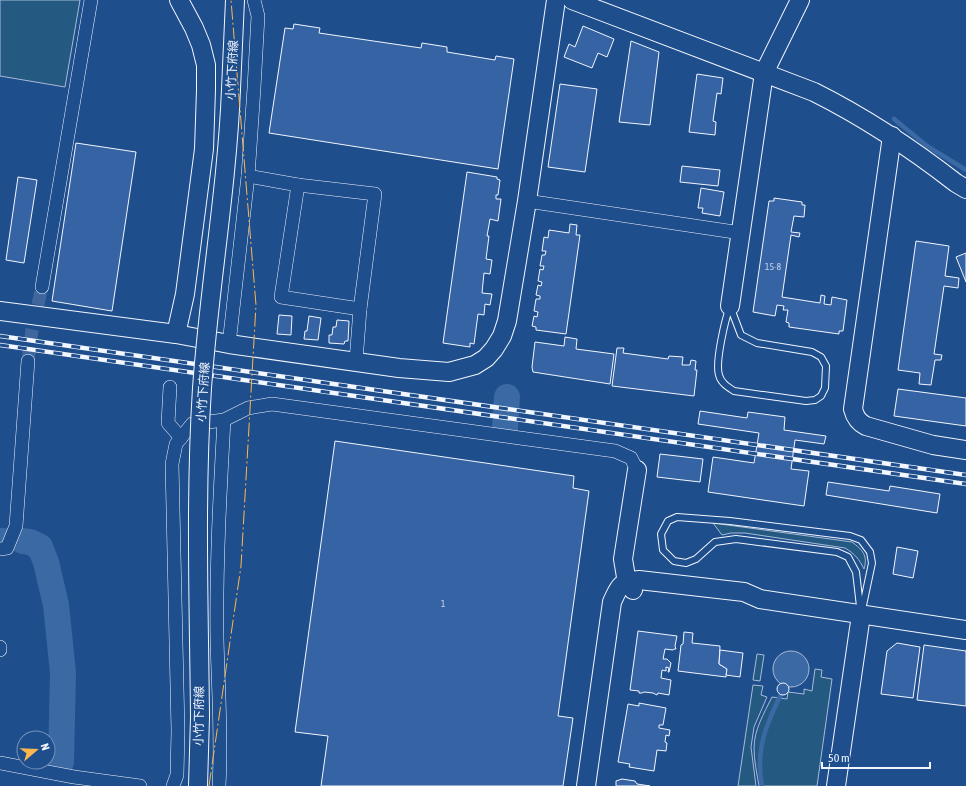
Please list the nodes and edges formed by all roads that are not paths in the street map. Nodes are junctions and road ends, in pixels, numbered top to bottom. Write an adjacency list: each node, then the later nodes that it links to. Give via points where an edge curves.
1 (91, 0): 15 (street)
2 (179, 0): 19 (street, via 201,45 206,65 206,90 204,150 185,294)
3 (235, 0): 36 (street, 小竹下府線, bridge, via 229,141 202,388 198,500)
4 (254, 0): 10 (street, via 258,24)
5 (556, 0): 13 (street)
6 (572, 0): 8 (street)
7 (794, 2): 8 (street)
8 (764, 73): 9 (street, via 814,92); 14 (street)
9 (892, 136): 12 (street); 26 (street, via 853,408 859,422 866,426 932,445)
10 (248, 176): 11 (street); 20 (street)
11 (298, 184): 17 (street, via 375,194); 17 (street, via 281,297)
12 (966, 189)
13 (527, 201): 14 (street); 22 (street, via 507,321 502,336 486,358 475,365 450,372)
14 (741, 233): 16 (street)
15 (42, 287)
16 (730, 306): 16 (lane, via 741,335 757,343 812,352 821,357 826,366 825,388 821,396 806,401 734,391 726,386 719,376 718,367)
17 (360, 309): 22 (street)
18 (0, 311): 19 (street)
19 (176, 334): 20 (street)
20 (229, 344): 22 (street)
21 (28, 361): 28 (street, via 16,526 7,548)
22 (356, 361)
23 (170, 387): 25 (street, via 168,423)
24 (224, 420): 25 (street, via 192,424); 27 (street, via 248,408 272,404 615,451 631,458); 37 (street, via 218,528 217,637 221,747)
25 (181, 438): 35 (street, via 176,444 172,464 178,731 177,775)
26 (966, 450)
27 (637, 470): 29 (street, via 623,559)
28 (0, 549)
29 (630, 586): 30 (street, via 639,580 744,592 760,599); 38 (street, via 618,588 612,602); 39 (street, via 618,612)
30 (861, 615): 30 (lane, via 856,572 848,557 837,552 736,539 715,542 696,559 686,563 674,561 663,550 661,534 668,521 677,517 738,522 850,536 861,540 870,552 872,562); 31 (street); 40 (street)
31 (966, 630)
32 (0, 763): 33 (street)
33 (74, 782): 34 (street)
34 (140, 786)
35 (173, 786)
36 (198, 786)
37 (219, 786)
38 (586, 786)
39 (595, 786)
40 (836, 786)

